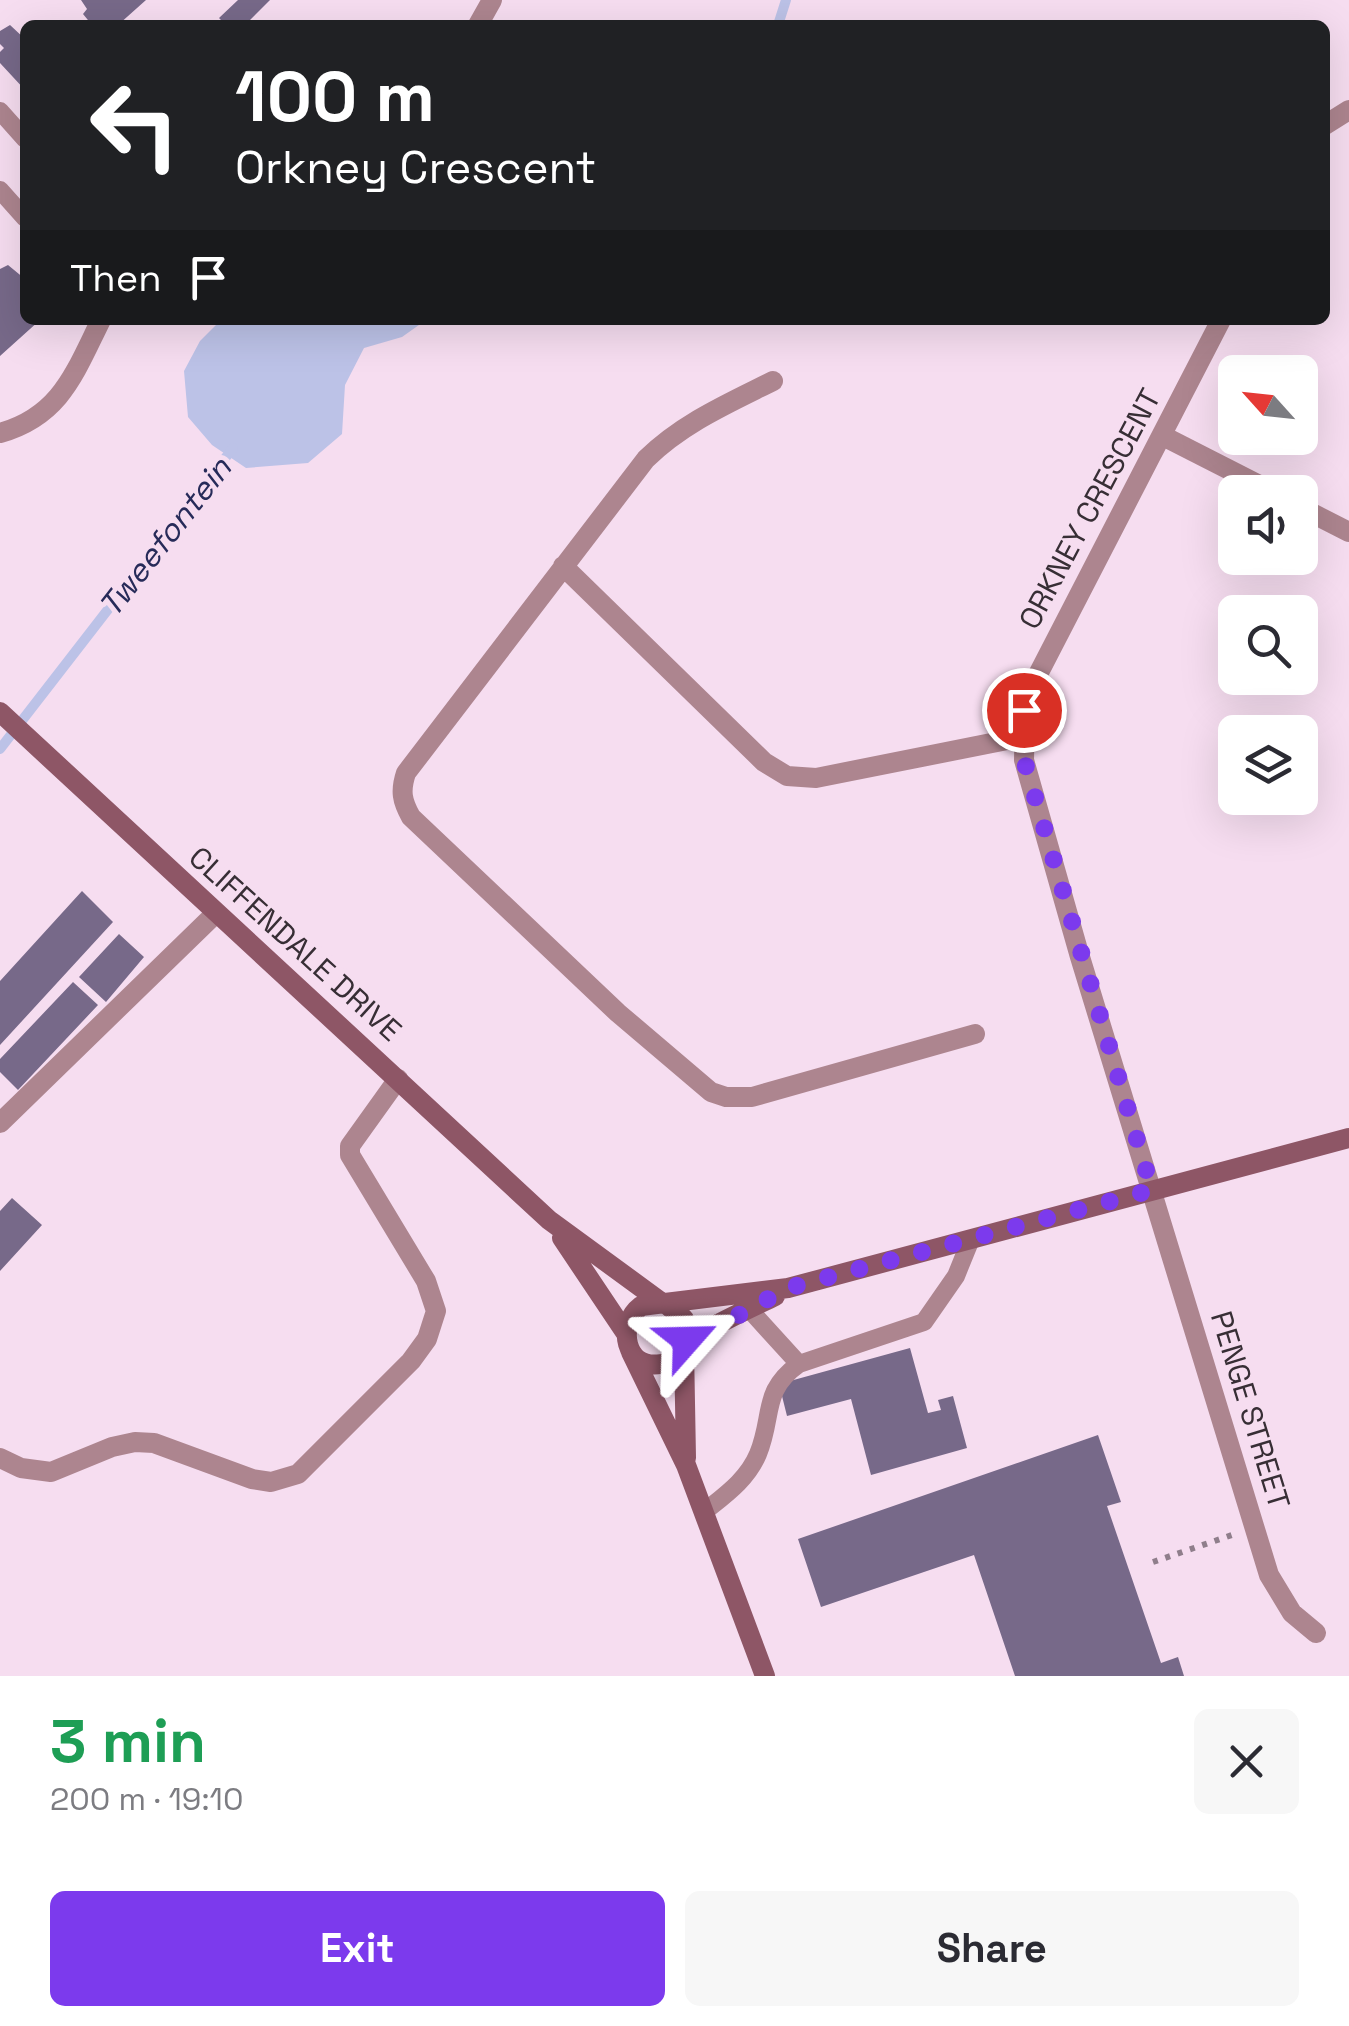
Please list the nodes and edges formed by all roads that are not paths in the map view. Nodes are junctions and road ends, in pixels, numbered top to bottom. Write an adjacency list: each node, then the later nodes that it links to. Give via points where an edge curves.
1 (0, 111): 2 (lane)
2 (20, 133)
3 (0, 190): 4 (lane)
4 (20, 212)
5 (98, 325): 8 (street, via 52,406)
6 (1218, 325): 9 (street, ORKNEY CRESCENT)
7 (772, 381): 13 (street, via 668,438)
8 (0, 432)
9 (1163, 436): 10 (street); 15 (street, ORKNEY CRESCENT, via 1031,688)
10 (1239, 475)
11 (1318, 516): 12 (street)
12 (1349, 532)
13 (563, 566): 15 (street, via 778,773 816,778); 17 (street, via 406,773 401,788 411,817 618,1013 712,1092 752,1097)
14 (1, 712): 16 (street, CLIFFENDALE DRIVE)
15 (1022, 737): 21 (street, ORKNEY CRESCENT)
16 (216, 913): 18 (street, CLIFFENDALE DRIVE); 19 (street)
17 (975, 1034)
18 (398, 1079): 22 (street, CLIFFENDALE DRIVE); 30 (street, via 350,1146 350,1156 426,1282 434,1325 411,1361 298,1474 271,1482 252,1478 154,1443 112,1447 50,1472)
19 (0, 1123)
20 (1349, 1138): 21 (street)
21 (1152, 1190): 23 (street); 33 (street, PENGE STREET, via 1276,1591)
22 (549, 1220): 25 (street, CLIFFENDALE DRIVE); 27 (street, CLIFFENDALE DRIVE)
23 (972, 1239): 24 (street); 29 (lane, via 924,1322)
24 (788, 1288): 25 (street); 26 (street)
25 (663, 1302): 27 (street, via 636,1309); 28 (street, via 684,1319)
26 (749, 1309): 28 (street); 29 (lane)
27 (628, 1342): 28 (street, via 642,1361 655,1365 675,1359); 31 (street, CLIFFENDALE DRIVE)
28 (685, 1346): 31 (street, CLIFFENDALE DRIVE)
29 (799, 1364): 32 (lane, via 775,1386 758,1456 738,1485)
30 (0, 1458)
31 (686, 1465): 32 (street, CLIFFENDALE DRIVE)
32 (704, 1512): 34 (street, CLIFFENDALE DRIVE)
33 (1316, 1633)
34 (764, 1676)

